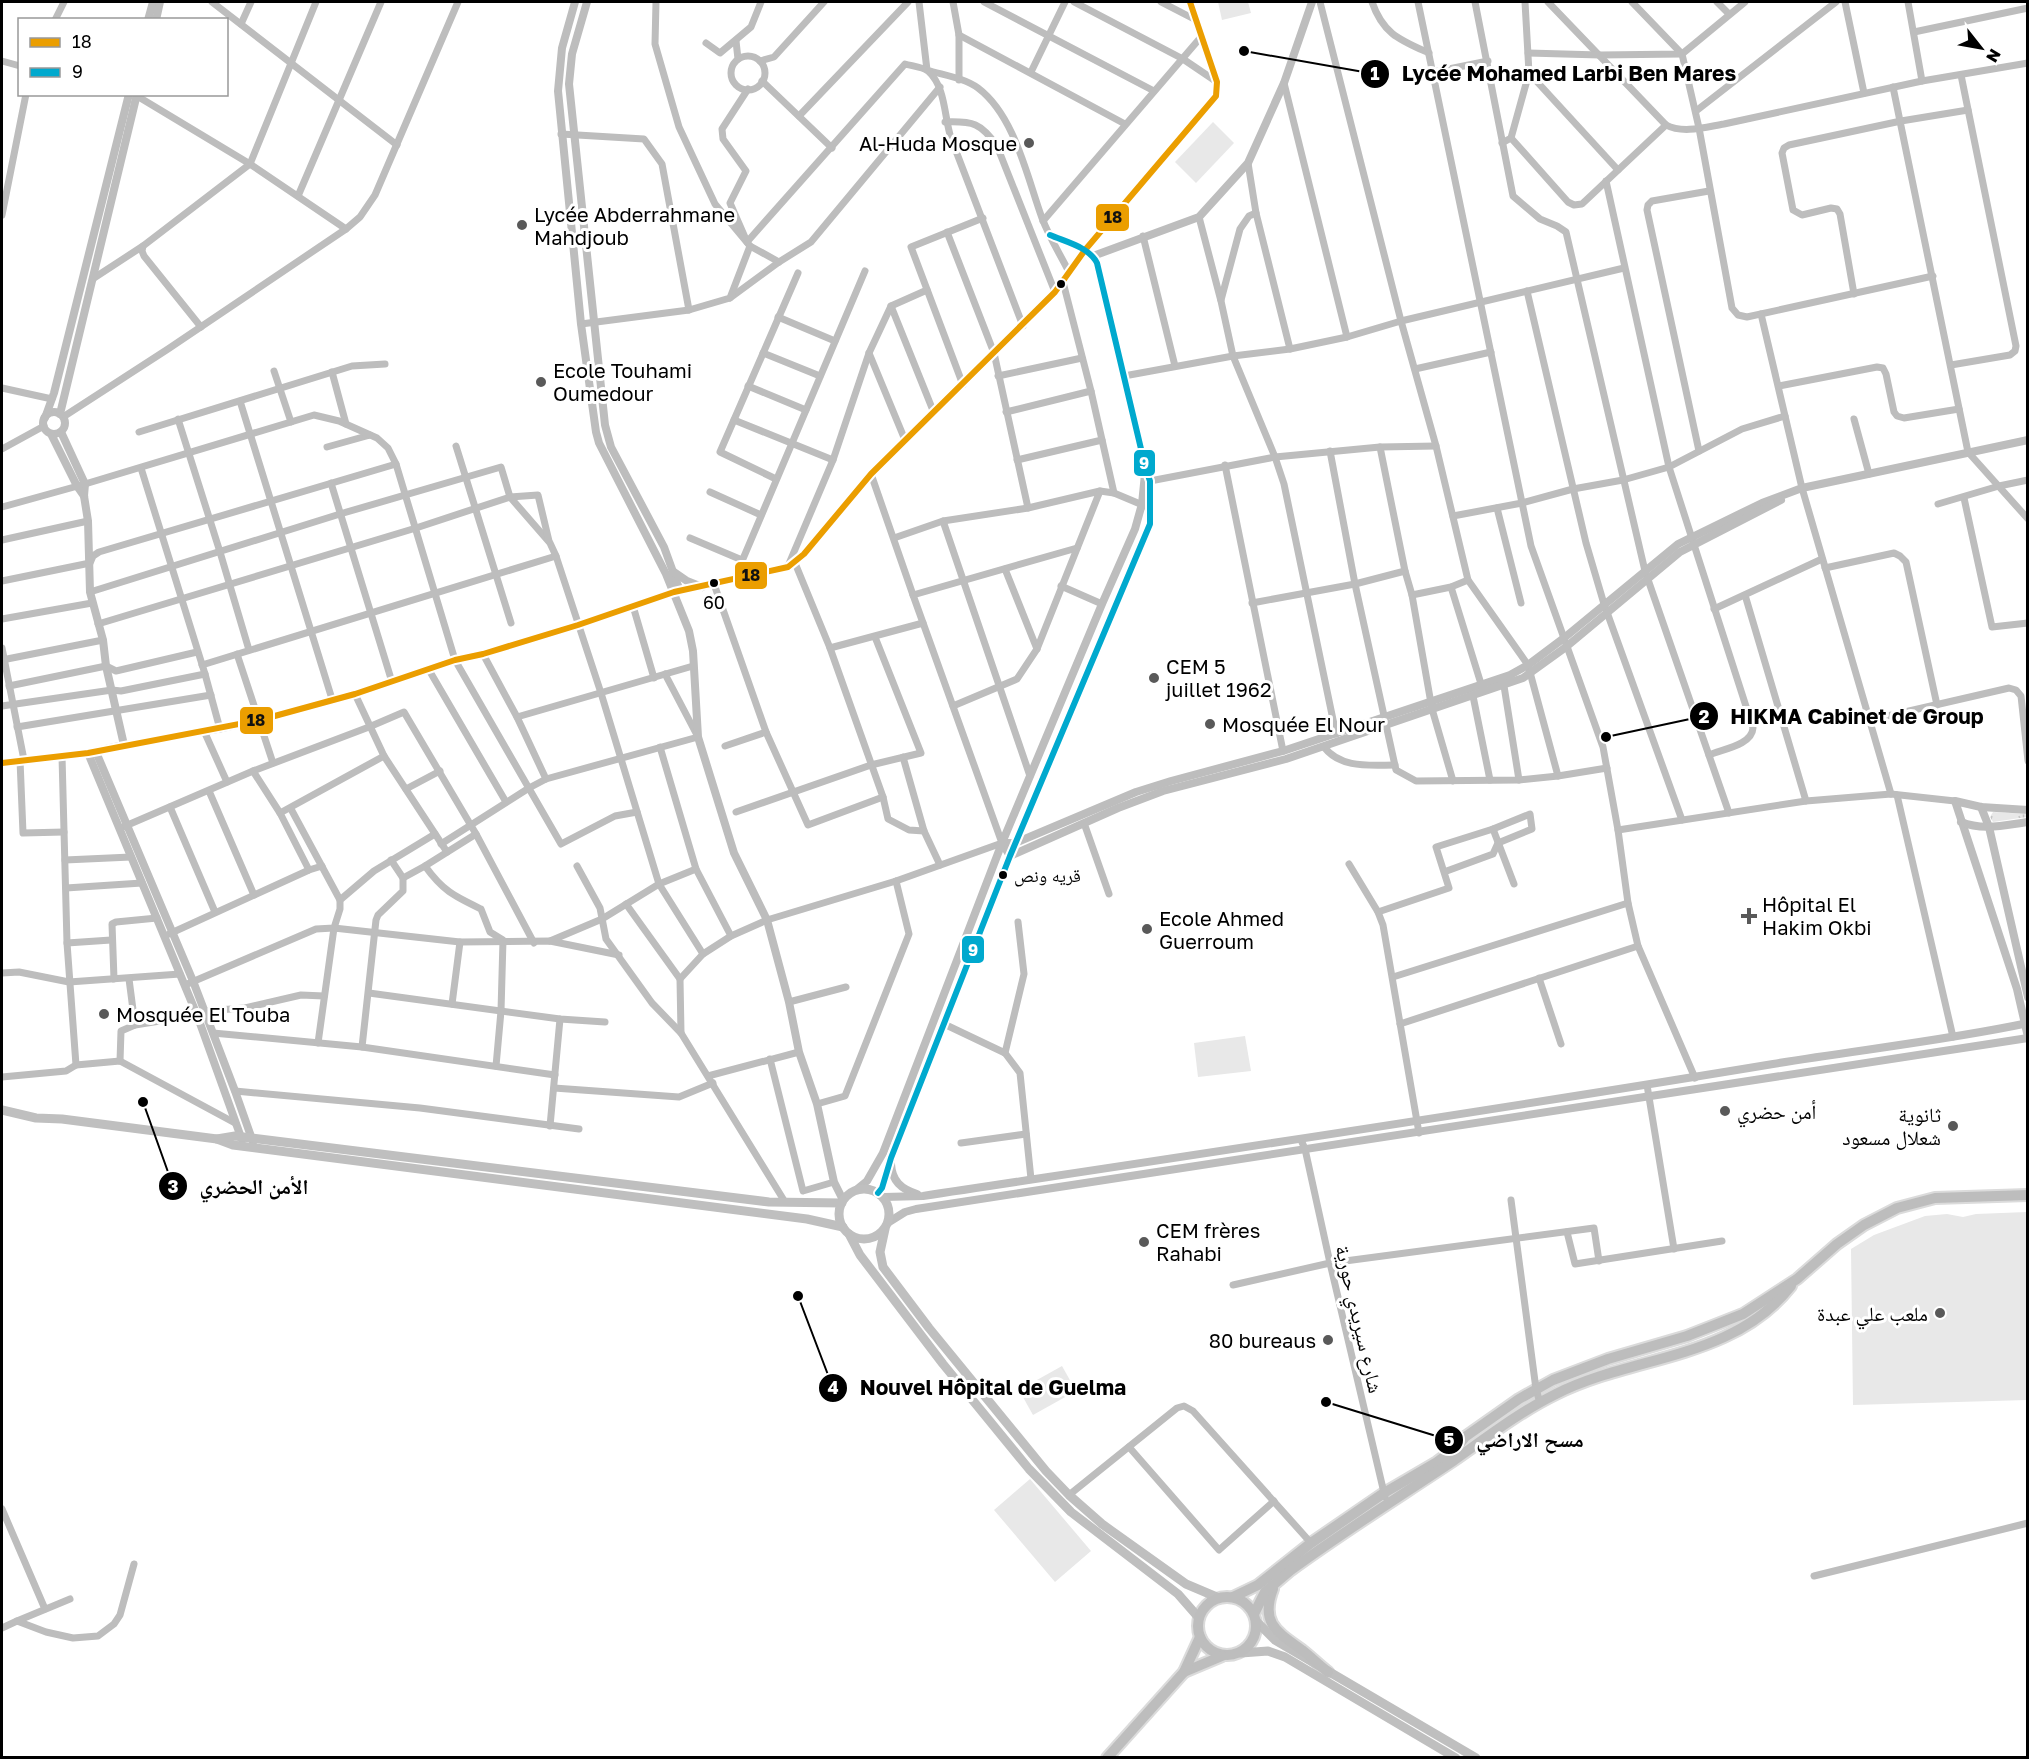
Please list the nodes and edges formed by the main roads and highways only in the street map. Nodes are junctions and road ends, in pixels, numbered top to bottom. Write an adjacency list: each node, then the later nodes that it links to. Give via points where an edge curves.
1 (2, 1110): 2 (main road, via 36,1118)
2 (248, 1142): 4 (main road, via 769,1202); 6 (main road, via 807,1219)
3 (2028, 1194): 7 (main road, via 1935,1198 1897,1208 1848,1236)
4 (842, 1202): 5 (main road, via 865,1188 881,1195 890,1210); 6 (main road, via 839,1218)
5 (887, 1226): 6 (main road, via 867,1239); 10 (main road, via 880,1252 889,1276 1013,1433 1069,1496 1186,1584)
6 (846, 1231): 11 (main road, via 943,1364 1029,1469 1071,1512 1178,1594)
7 (1797, 1279): 8 (main road, via 1779,1302 1720,1339 1595,1378 1540,1403); 9 (main road, via 1743,1314 1659,1346 1589,1365 1536,1389 1465,1437 1437,1462 1311,1543 1258,1585)
8 (1276, 1581): 12 (main road, via 1265,1592); 17 (main road, via 1268,1602 1273,1626)
9 (1233, 1597): 10 (main road); 12 (main road, via 1242,1600)
10 (1219, 1598): 11 (main road, via 1210,1602)
11 (1199, 1618): 13 (main road)
12 (1255, 1618): 14 (main road, via 1253,1640); 17 (main road, via 1275,1640)
13 (1200, 1637): 15 (main road, via 1213,1653); 16 (main road)
14 (1241, 1653): 15 (main road); 19 (main road, via 1276,1653)
15 (1223, 1656): 16 (main road)
16 (1184, 1672): 18 (main road)
17 (1328, 1672): 20 (main road)
18 (1107, 1758)
19 (1456, 1758)
20 (1476, 1758)

